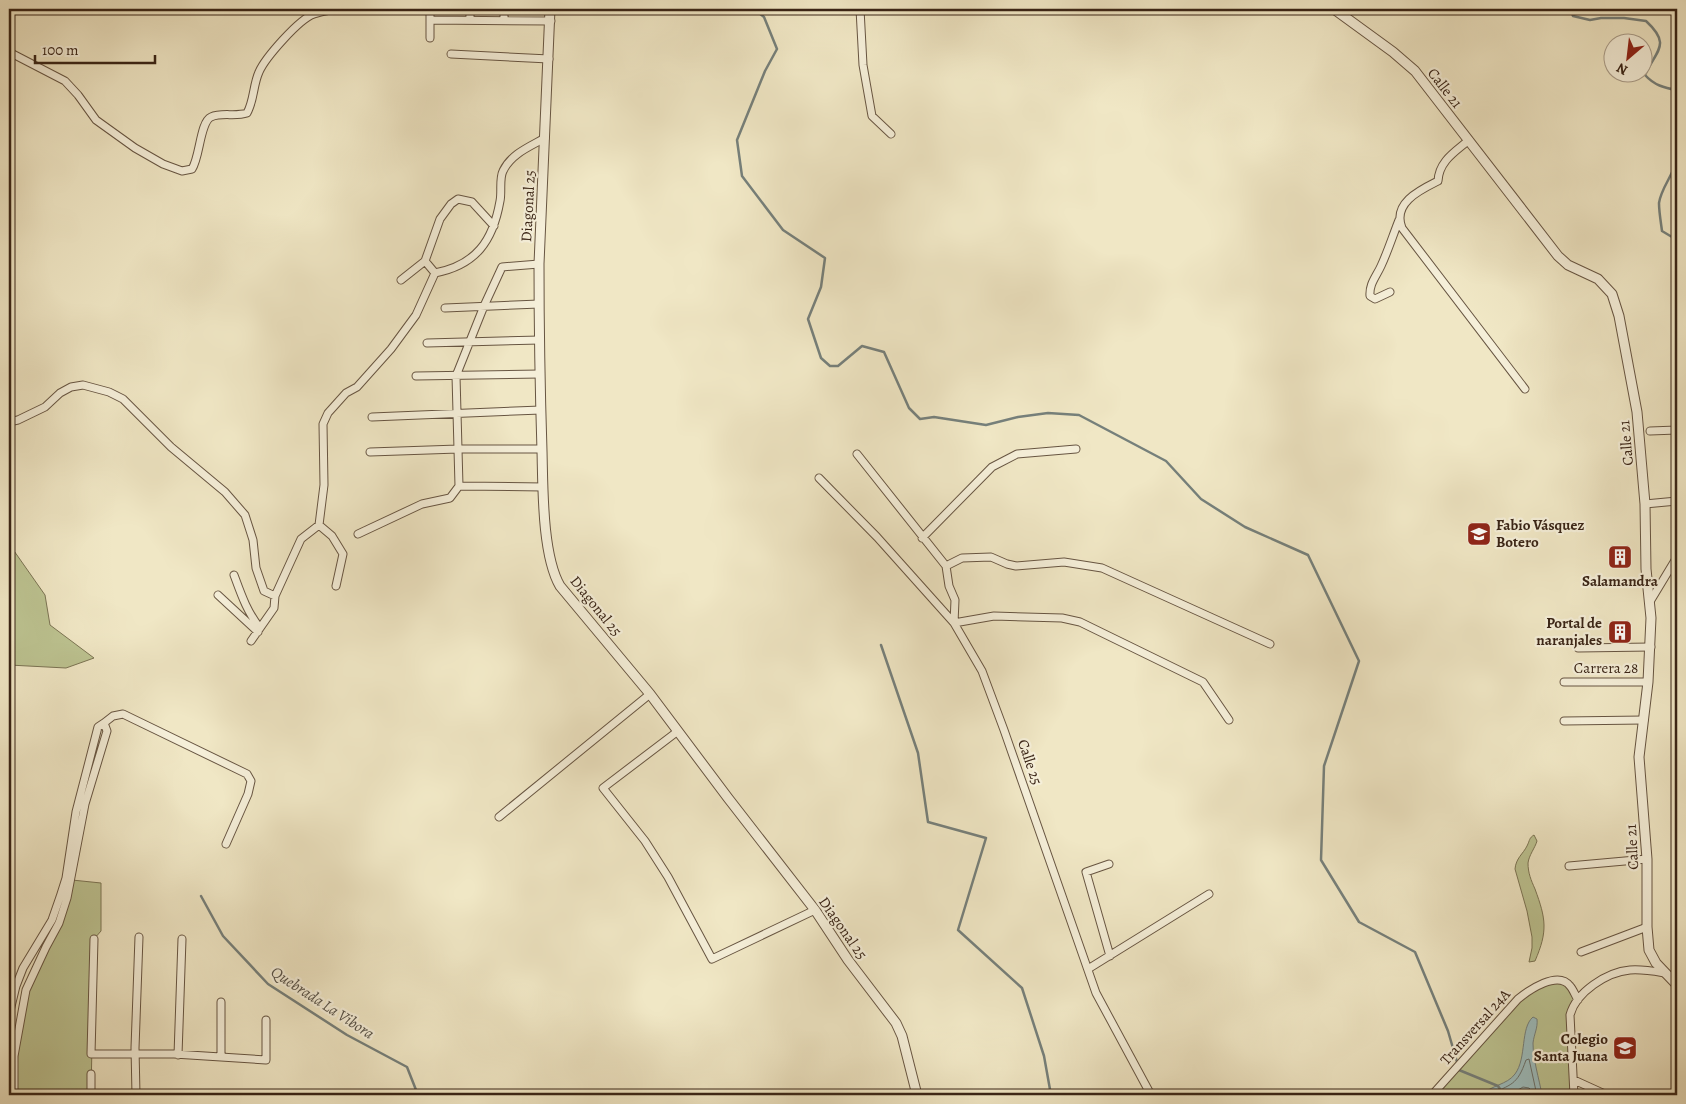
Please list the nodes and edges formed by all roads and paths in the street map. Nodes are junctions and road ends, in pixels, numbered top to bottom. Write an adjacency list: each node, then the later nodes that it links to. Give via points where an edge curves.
1 (344, 9): 13 (street, via 314,14 283,40 259,72 247,113 206,120 197,161 192,169 182,171 135,148 96,120 65,81)
2 (430, 9): 8 (street)
3 (470, 9): 9 (street)
4 (504, 9): 10 (street)
5 (550, 9): 11 (street, Diagonal 25)
6 (860, 9): 16 (street, via 863,65 872,116)
7 (1334, 9): 18 (street, Calle 21, via 1415,72)
8 (430, 20): 9 (street); 12 (street)
9 (470, 20): 10 (street)
10 (504, 20): 11 (street)
11 (551, 21): 15 (street, Diagonal 25)
12 (430, 38)
13 (9, 52)
14 (452, 54): 15 (street)
15 (549, 59): 17 (street, Diagonal 25)
16 (891, 134)
17 (545, 138): 20 (street, via 511,158 502,172); 22 (street, Diagonal 25)
18 (1469, 140): 19 (street, via 1441,165 1438,180 1404,204); 51 (street, Calle 21, via 1558,256 1568,265 1598,279 1612,294 1637,412)
19 (1399, 220): 25 (street, via 1381,267 1371,283 1370,296 1375,299); 35 (street)
20 (494, 226): 21 (street, via 472,202 458,199 440,219); 23 (street, via 474,257)
21 (425, 260): 23 (street); 24 (street)
22 (539, 264): 26 (street, Diagonal 25); 27 (street, via 502,267)
23 (435, 273): 52 (street, via 416,315 391,349 328,413 323,424 324,485)
24 (401, 280)
25 (1390, 292)
26 (539, 304): 27 (street); 29 (street, Diagonal 25)
27 (484, 306): 28 (street); 30 (street)
28 (445, 308)
29 (540, 340): 30 (street); 32 (street, Diagonal 25)
30 (470, 342): 31 (street); 34 (street)
31 (427, 343)
32 (540, 374): 34 (street); 36 (street, Diagonal 25)
33 (416, 376): 34 (street)
34 (456, 376): 37 (street)
35 (1525, 389)
36 (541, 410): 37 (street); 43 (street, Diagonal 25)
37 (457, 413): 38 (street); 42 (street)
38 (372, 417)
39 (9, 422): 60 (street, via 45,407 71,387 83,385 123,398 245,514 264,591)
40 (1677, 430): 41 (street)
41 (1650, 431)
42 (458, 449): 43 (street); 45 (street); 48 (street)
43 (542, 449): 49 (street, Diagonal 25)
44 (1076, 449): 54 (street, via 1018,454 992,467)
45 (370, 452)
46 (857, 454): 54 (street)
47 (819, 478): 62 (street, Calle 25)
48 (459, 486): 49 (street); 53 (street, via 450,498 422,504)
49 (543, 487): 70 (street, Diagonal 25, via 554,576)
50 (1677, 501): 51 (street)
51 (1645, 504): 61 (street, Calle 21)
52 (319, 524): 58 (street, via 332,536 343,554); 60 (street, via 301,539)
53 (358, 534)
54 (922, 538): 56 (street)
55 (1677, 558): 61 (street)
56 (946, 566): 62 (street, via 955,600); 65 (street, via 962,558 991,557 1016,566 1064,562 1102,568)
57 (234, 575): 63 (street, via 242,599)
58 (336, 586)
59 (218, 595): 63 (street)
60 (275, 596): 63 (street, via 274,608)
61 (1650, 600): 66 (street, Calle 21)
62 (954, 623): 71 (street, via 994,616 1062,618 1080,622 1204,682); 91 (street, Calle 25, via 985,680)
63 (259, 630): 64 (street)
64 (251, 641)
65 (1270, 644)
66 (1651, 647): 67 (street); 69 (street, Calle 21)
67 (1578, 648)
68 (1564, 682): 69 (street, Carrera 28)
69 (1648, 682): 72 (street, Calle 21)
70 (650, 694): 75 (street, Diagonal 25); 76 (street)
71 (1229, 720)
72 (1644, 720): 73 (street); 78 (street, Calle 21, via 1639,757)
73 (1564, 721)
74 (104, 723): 77 (street, via 123,714 247,774 251,781 248,794); 89 (street, via 98,727 76,812 60,897 52,920); 90 (street, via 107,731 85,804 67,898 60,923)
75 (678, 731): 82 (street, Diagonal 25); 82 (street, via 603,788 645,841 668,877 712,959)
76 (499, 817)
77 (226, 844)
78 (1647, 859): 80 (street); 83 (street, Calle 21)
79 (1109, 864): 88 (street, via 1086,872)
80 (1569, 866)
81 (1209, 894): 88 (street)
82 (815, 910): 107 (street, Diagonal 25, via 896,1023)
83 (1647, 927): 87 (street); 92 (street, Calle 21, via 1649,950)
84 (139, 937): 98 (street)
85 (94, 939): 98 (street, via 91,1054)
86 (182, 939): 99 (street)
87 (1581, 952)
88 (1110, 956): 91 (street)
89 (28, 959): 90 (street); 96 (street, via 16,986)
90 (39, 960): 101 (street, via 26,990)
91 (1088, 970): 108 (street, Calle 25, via 1096,993)
92 (1665, 973): 93 (street, Calle 21); 94 (street, via 1635,970 1613,974 1587,990)
93 (1677, 985)
94 (1578, 1000): 103 (street, via 1570,1015); 109 (street, Transversal 24A, via 1566,982 1553,980 1526,992)
95 (221, 1002): 100 (street)
96 (9, 1015)
97 (266, 1020): 100 (street, via 266,1060)
98 (135, 1055): 99 (street); 106 (street)
99 (178, 1055): 100 (street)
100 (222, 1057)
101 (11, 1059): 104 (street)
102 (91, 1074): 105 (street)
103 (1574, 1080): 110 (street); 111 (street)
104 (14, 1095)
105 (91, 1095)
106 (136, 1095)
107 (917, 1095)
108 (1151, 1095)
109 (1432, 1095)
110 (1574, 1095)
111 (1606, 1095)

